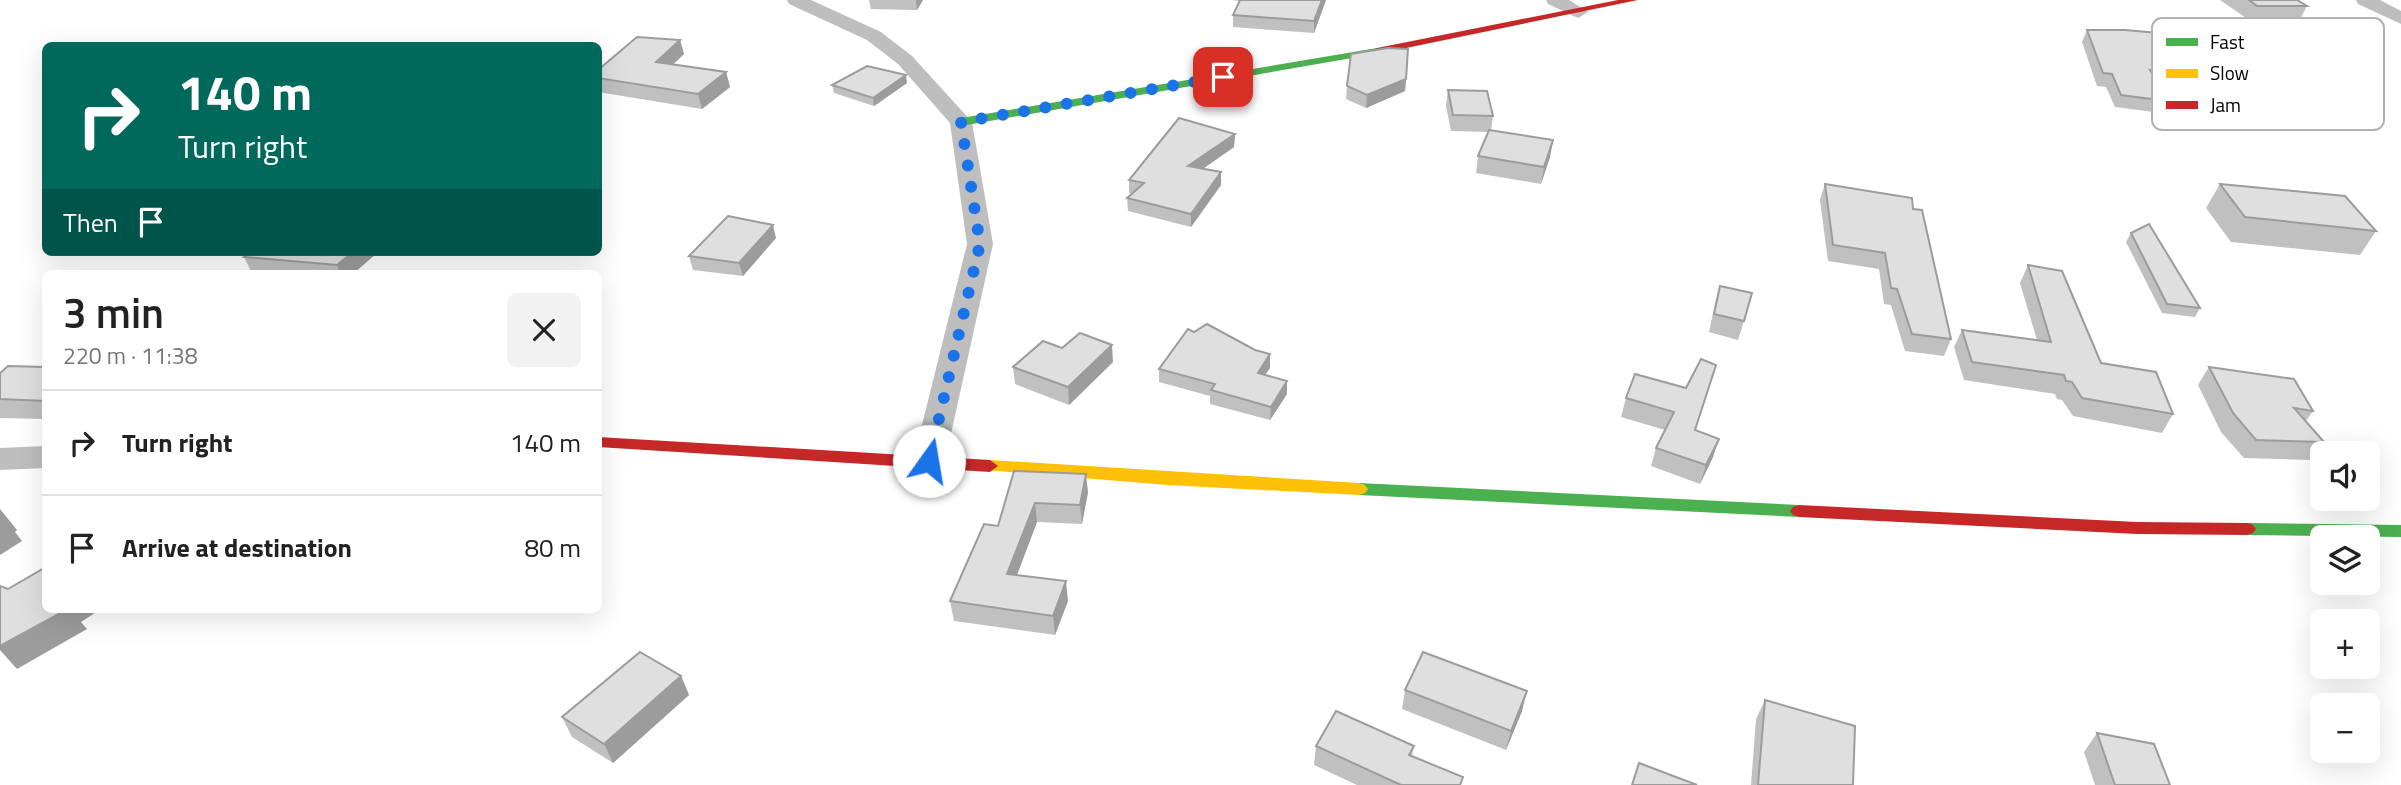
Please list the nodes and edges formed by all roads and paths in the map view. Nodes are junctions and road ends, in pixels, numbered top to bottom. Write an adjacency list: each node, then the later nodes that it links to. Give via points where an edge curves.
1 (796, 0): 7 (street, via 874,36 905,60)
2 (1555, 0): 5 (street)
3 (1633, 0): 5 (street)
4 (2365, 0): 6 (street)
5 (1578, 12): 7 (street)
6 (2401, 18)
7 (961, 122): 11 (street, via 980,244)
8 (602, 442): 11 (street)
9 (42, 457): 10 (street)
10 (0, 459)
11 (929, 461): 12 (street, via 1167,479 2137,528)
12 (2401, 531)

